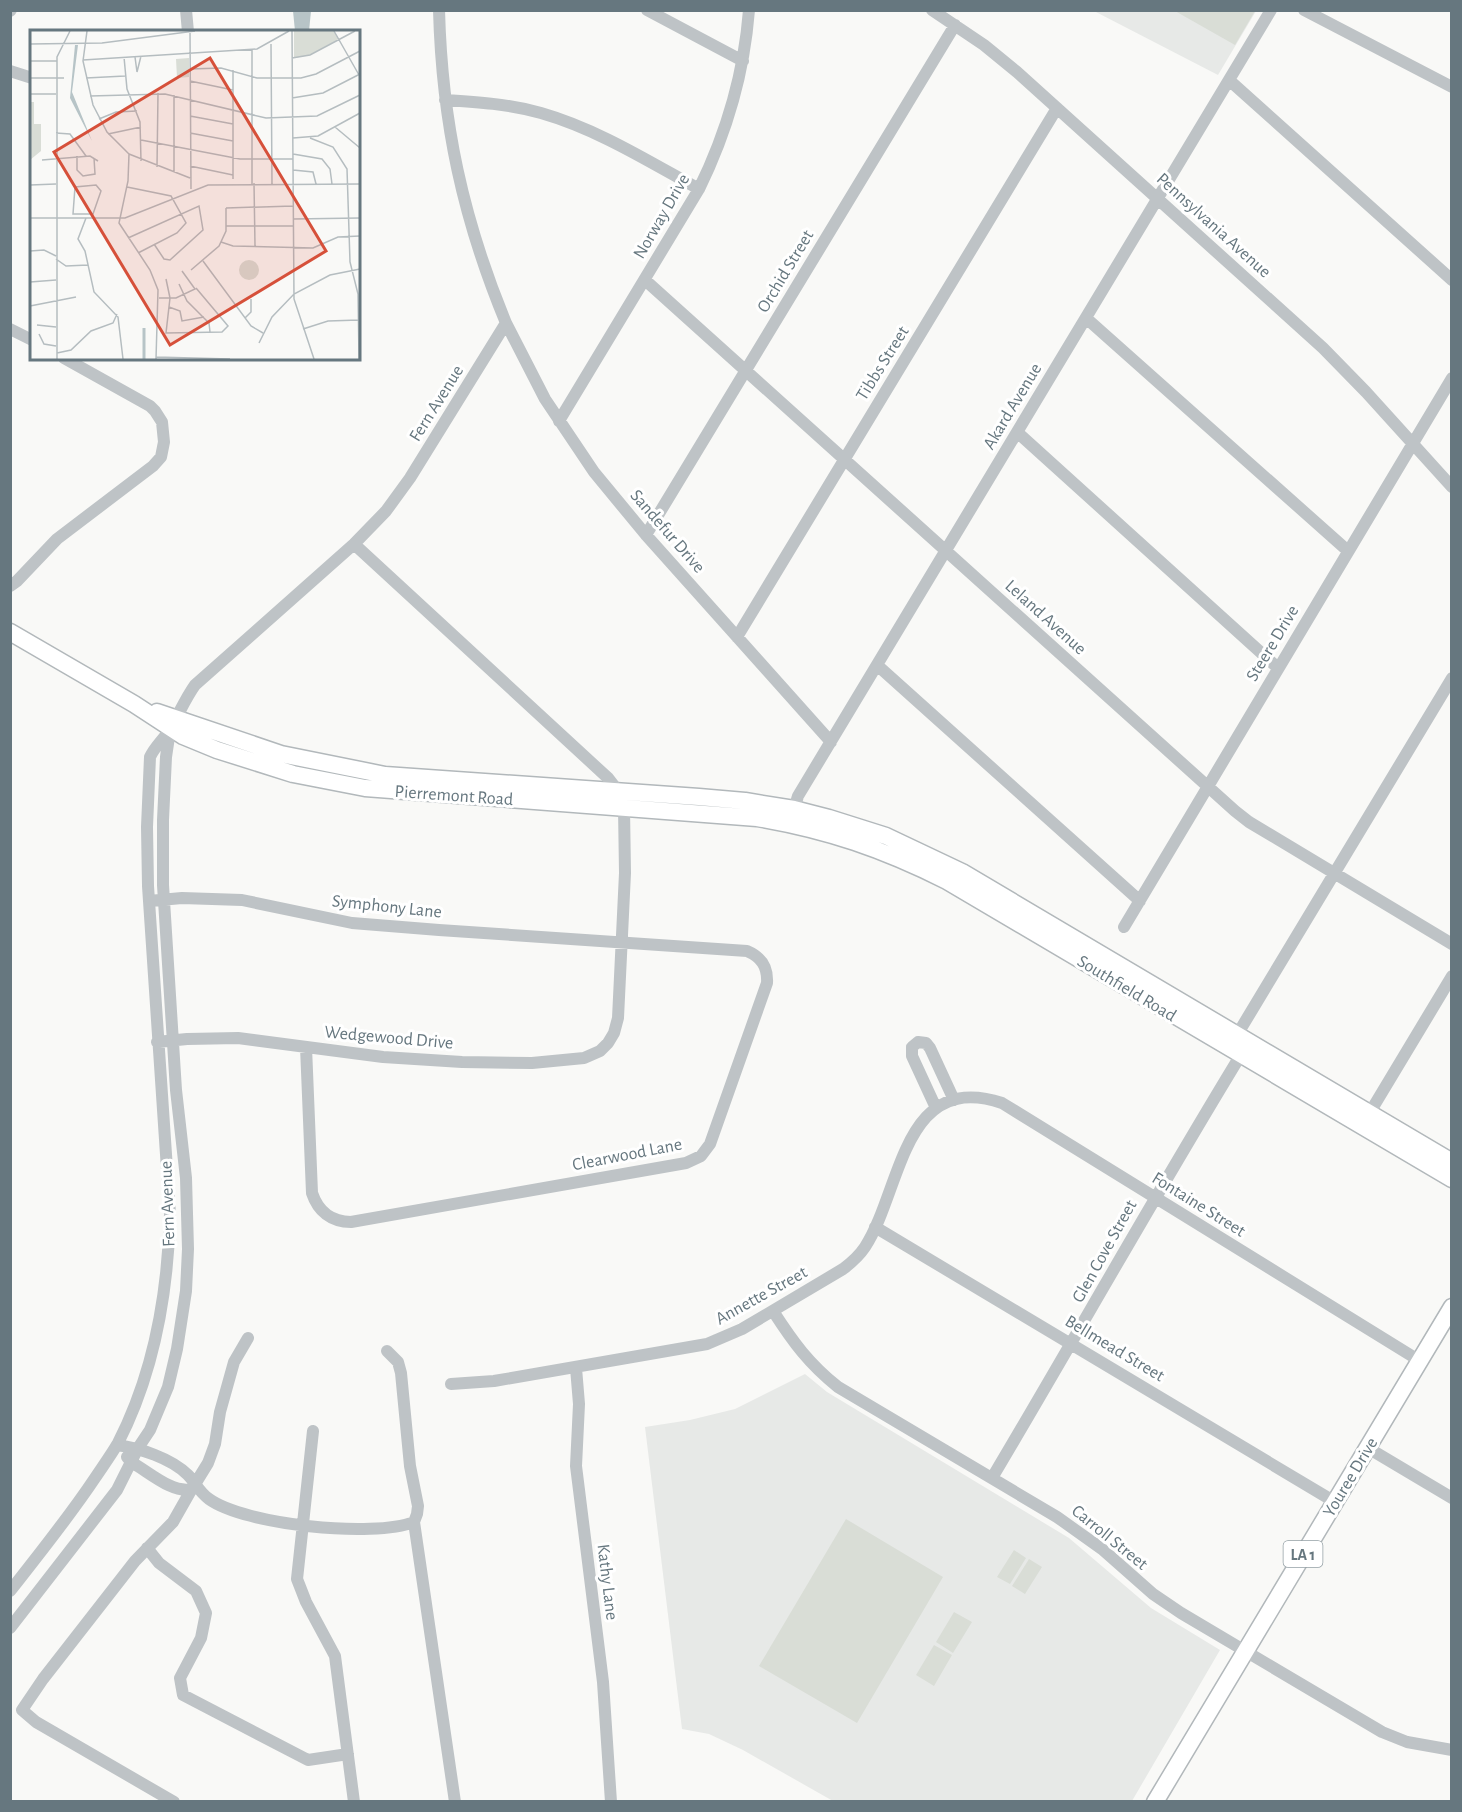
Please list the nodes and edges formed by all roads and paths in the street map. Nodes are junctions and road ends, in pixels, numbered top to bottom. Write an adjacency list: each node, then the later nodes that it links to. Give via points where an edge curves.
1 (186, 10): 9 (street)
2 (440, 10): 15 (street)
3 (647, 10): 10 (street)
4 (749, 10): 10 (street, Norway Drive)
5 (933, 10): 8 (street, Pennsylvania Avenue)
6 (1271, 10): 13 (street, Akard Avenue)
7 (1304, 10): 14 (street)
8 (955, 25): 16 (street, Pennsylvania Avenue, via 1001,58); 26 (street, Orchid Street)
9 (188, 30)
10 (743, 61): 17 (street, Norway Drive, via 724,132)
11 (10, 71): 12 (street)
12 (30, 77)
13 (1229, 80): 18 (street, Akard Avenue); 20 (street)
14 (1452, 87)
15 (445, 100): 17 (street, via 490,102 563,120); 22 (street, via 462,195)
16 (1057, 108): 18 (street, Pennsylvania Avenue); 31 (street, Tibbs Street)
17 (699, 189): 19 (street, Norway Drive)
18 (1158, 198): 21 (street, Akard Avenue); 30 (street, Pennsylvania Avenue, via 1323,348)
19 (645, 280): 26 (street, Leland Avenue); 28 (street, Norway Drive)
20 (1452, 280)
21 (1086, 318): 29 (street, Akard Avenue); 36 (street)
22 (506, 323): 28 (street, Sandefur Drive); 34 (street, Fern Avenue, via 401,492)
23 (10, 329): 24 (street)
24 (30, 339)
25 (68, 360): 37 (street, via 150,406 162,422 164,447 158,461 53,542)
26 (746, 370): 31 (street, Leland Avenue); 33 (street, Orchid Street)
27 (1452, 378): 30 (street, Steere Drive)
28 (559, 421): 33 (street, Sandefur Drive, via 594,472)
29 (1017, 432): 35 (street, Akard Avenue); 41 (street)
30 (1412, 443): 32 (street, Pennsylvania Avenue); 36 (street, Steere Drive)
31 (844, 459): 35 (street, Leland Avenue); 39 (street, Tibbs Street)
32 (1452, 487)
33 (646, 535): 39 (street, Sandefur Drive)
34 (354, 544): 43 (street, Fern Avenue, via 195,685); 46 (street)
35 (946, 551): 40 (street, Akard Avenue); 45 (street, Leland Avenue)
36 (1348, 551): 41 (street, Steere Drive)
37 (10, 586)
38 (10, 632): 43 (main road, Pierremont Road)
39 (737, 637): 44 (street, Sandefur Drive)
40 (877, 665): 44 (street, Akard Avenue); 53 (street)
41 (1278, 668): 45 (street, Steere Drive)
42 (1452, 678): 50 (street, Glen Cove Street)
43 (173, 724): 47 (main road, Pierremont Road, via 183,736 217,750 293,774 365,788 397,783); 51 (street, Fern Avenue, via 166,757); 52 (street, Fern Avenue, via 150,757)
44 (831, 742): 49 (street, Akard Avenue, via 798,796)
45 (1208, 786): 50 (street, Leland Avenue, via 1249,822); 53 (street, Steere Drive)
46 (618, 791): 47 (main road, Pierremont Road); 48 (street); 49 (main road, Pierremont Road, via 745,801)
47 (571, 796): 48 (main road, Pierremont Road)
48 (624, 808): 49 (main road, Pierremont Road, via 749,817); 55 (street)
49 (792, 816): 60 (main road, Southfield Road, via 857,826 901,851 947,864 1013,911)
50 (1334, 874): 56 (street, Leland Avenue); 60 (street, Glen Cove Street)
51 (164, 899): 52 (street, Symphony Lane); 55 (street, Symphony Lane, via 242,900 352,923); 58 (street, Fern Avenue)
52 (149, 900): 59 (street, Fern Avenue)
53 (1140, 901): 54 (street, Steere Drive)
54 (1124, 927)
55 (623, 942): 61 (street, Wedgewood Drive, via 618,1018 611,1039 600,1051 584,1058 532,1063 414,1060); 61 (street, Clearwood Lane, via 747,951 756,955 767,970 767,982 710,1144 701,1156 686,1163 351,1222 335,1220 315,1202 312,1193)
56 (1452, 944)
57 (1452, 976): 64 (street)
58 (173, 1040): 59 (street, Wedgewood Drive); 61 (street, Wedgewood Drive, via 238,1038); 79 (street, Fern Avenue, via 186,1178 186,1291 168,1387)
59 (157, 1042): 78 (street, Fern Avenue, via 169,1174 169,1254 147,1370)
60 (1239, 1045): 64 (main road, Southfield Road); 67 (street, Glen Cove Street)
61 (306, 1047)
62 (954, 1100): 63 (street, Annette Street); 63 (street, via 928,1044 918,1042 912,1047 912,1056); 67 (street, Fontaine Street, via 981,1097 1002,1103)
63 (936, 1108): 68 (street, Annette Street, via 921,1121 910,1140)
64 (1366, 1120): 65 (main road, Southfield Road); 66 (main road, Southfield Road)
65 (1452, 1162)
66 (1452, 1179)
67 (1155, 1197): 72 (street, Glen Cove Street); 74 (street, Fontaine Street)
68 (875, 1227): 70 (street, Annette Street, via 866,1246 843,1269); 72 (street, Bellmead Street)
69 (1452, 1307): 74 (main road, Youree Drive / LA 1)
70 (773, 1311): 75 (street, Annette Street, via 707,1344); 82 (street, Carroll Street, via 810,1363 838,1387)
71 (248, 1338): 83 (street, via 234,1362 215,1444)
72 (1072, 1343): 82 (street, Glen Cove Street); 85 (street, Bellmead Street)
73 (387, 1351): 86 (street, via 398,1362 404,1392 410,1466 418,1506)
74 (1420, 1361): 80 (main road, Youree Drive / LA 1)
75 (576, 1368): 76 (street, Annette Street); 97 (street, Kathy Lane, via 576,1466 603,1683)
76 (451, 1384)
77 (313, 1431): 87 (street)
78 (117, 1445): 79 (street); 81 (street); 89 (street, Fern Avenue, via 70,1515)
79 (138, 1448): 81 (street, Fern Avenue); 83 (street, via 188,1475)
80 (1368, 1448): 84 (street); 85 (main road, Youree Drive / LA 1)
81 (131, 1462): 83 (street, via 174,1488 187,1490); 90 (street, Fern Avenue, via 117,1490)
82 (992, 1479): 91 (street, Carroll Street, via 1077,1531 1153,1594)
83 (194, 1485): 87 (street, via 209,1499 236,1512); 88 (street, via 173,1522)
84 (1452, 1498)
85 (1335, 1502): 91 (main road, Youree Drive / LA 1)
86 (414, 1522): 87 (street, via 363,1529); 96 (street)
87 (303, 1525): 93 (street, via 297,1579 335,1656)
88 (147, 1548): 93 (street, via 159,1563 196,1591 206,1613 201,1638 180,1678 183,1695 308,1760); 94 (street, via 22,1710 36,1722)
89 (10, 1591)
90 (10, 1629)
91 (1244, 1651): 92 (street, Carroll Street, via 1382,1732 1407,1742); 98 (main road, Youree Drive / LA 1)
92 (1452, 1750)
93 (348, 1754): 95 (street)
94 (174, 1802)
95 (354, 1802)
96 (455, 1802)
97 (611, 1802)
98 (1155, 1802)

